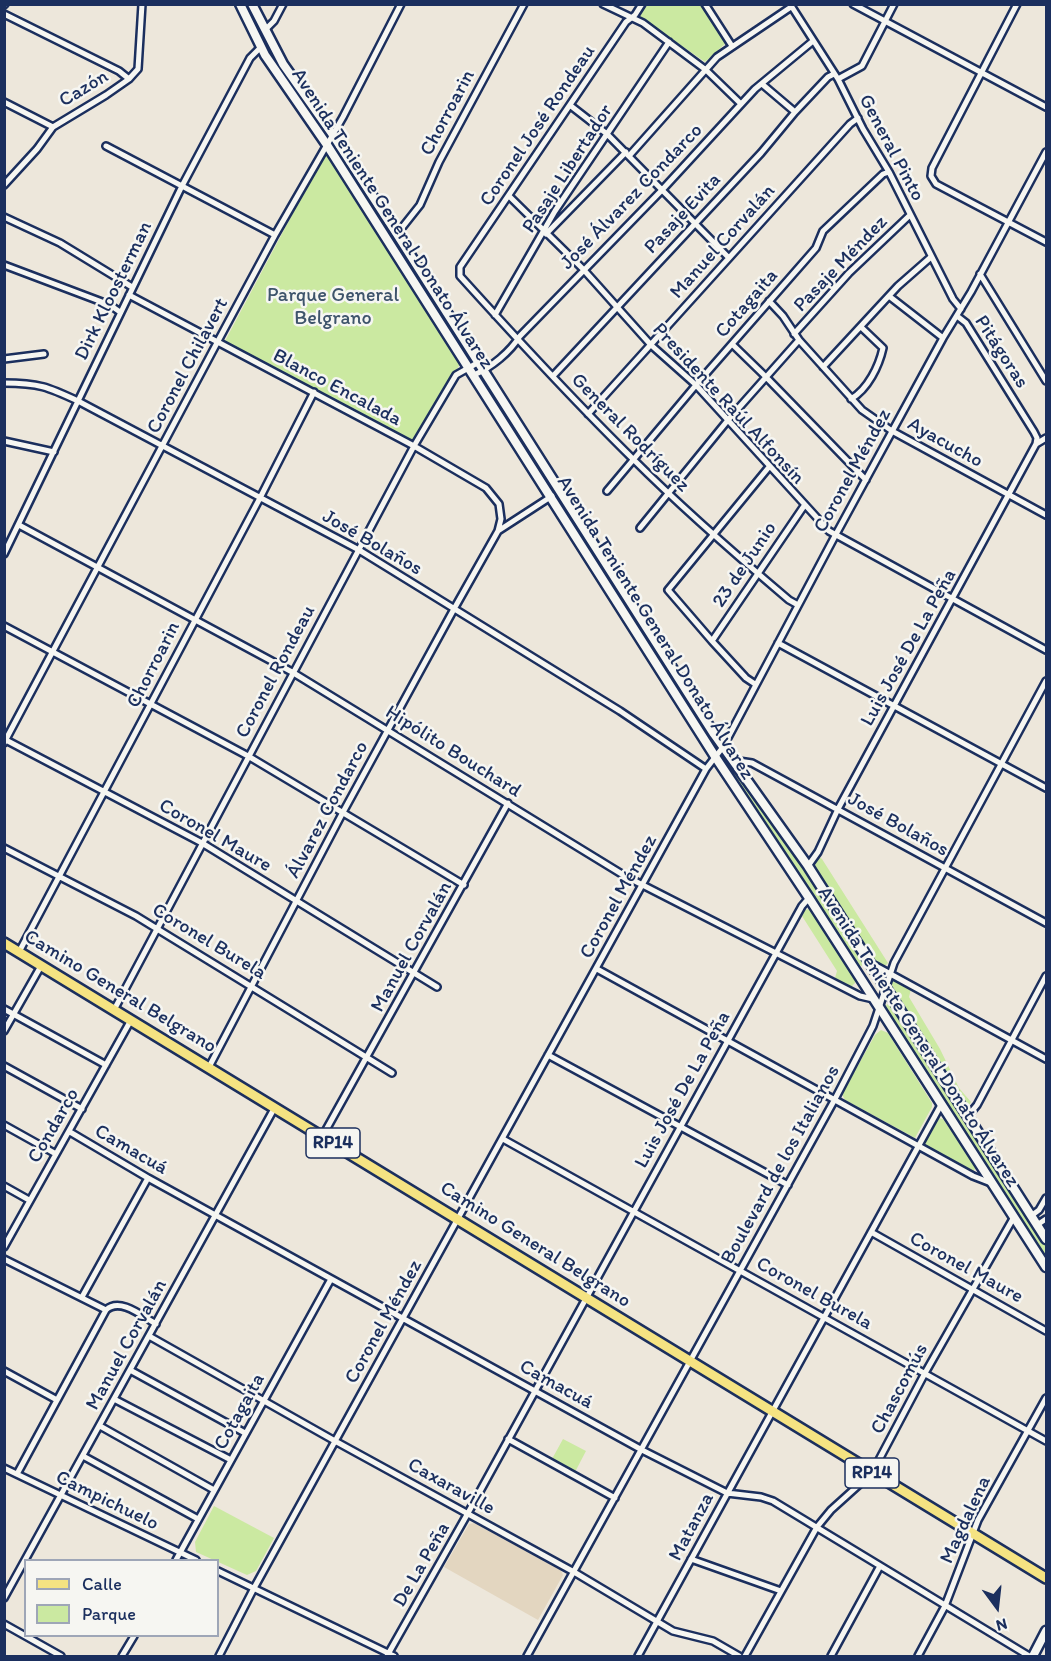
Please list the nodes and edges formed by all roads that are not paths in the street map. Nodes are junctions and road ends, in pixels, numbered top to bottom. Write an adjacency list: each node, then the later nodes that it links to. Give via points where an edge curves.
1 (142, 4): 25 (street, Cazón, via 139,66)
2 (240, 4): 21 (main road, Avenida Teniente General Donato Álvarez)
3 (252, 4): 17 (main road, Avenida Teniente General Donato Álvarez)
4 (283, 4): 17 (street)
5 (401, 4): 35 (street, Coronel Chilavert)
6 (524, 4): 50 (street, Chorroarin, via 420,205)
7 (603, 4): 15 (street)
8 (642, 4): 15 (street, Coronel José Rondeau)
9 (705, 4): 20 (street)
10 (853, 4): 16 (street)
11 (894, 4): 16 (street)
12 (1017, 4): 23 (street)
13 (791, 6): 18 (street, General Pinto); 20 (street)
14 (4, 14): 25 (street)
15 (632, 18): 19 (street); 29 (street, Coronel José Rondeau)
16 (885, 21): 23 (street); 24 (street, Pasaje Evita, via 858,69)
17 (265, 30): 35 (main road, Avenida Teniente General Donato Álvarez, via 283,64)
18 (813, 41): 24 (street, General Pinto); 26 (street, José Álvarez Condarco)
19 (669, 42): 22 (street); 34 (street, Pasaje Libertador)
20 (732, 46): 22 (street)
21 (261, 47): 36 (main road, Avenida Teniente General Donato Álvarez); 42 (street, Dirk Kloosterman, via 250,58)
22 (706, 70): 28 (street); 39 (street)
23 (981, 72): 30 (street); 47 (street, via 931,176 936,184)
24 (836, 76): 31 (street, Pasaje Evita, via 828,77); 32 (street, General Pinto)
25 (129, 79): 33 (street, Cazón)
26 (762, 84): 28 (street, José Álvarez Condarco); 31 (street)
27 (4, 102): 33 (street)
28 (741, 104): 43 (street, José Álvarez Condarco)
29 (571, 106): 34 (street); 44 (street, Coronel José Rondeau)
30 (1047, 107)
31 (795, 112): 48 (street, Pasaje Evita)
32 (858, 118): 40 (street, General Pinto); 54 (street, Manuel Corvalán)
33 (53, 127): 41 (street, Cazón)
34 (608, 134): 39 (street); 49 (street, Pasaje Libertador)
35 (333, 135): 36 (street, Coronel Chilavert); 50 (main road, Avenida Teniente General Donato Álvarez)
36 (327, 145): 51 (street, Coronel Chilavert); 79 (main road, Avenida Teniente General Donato Álvarez)
37 (106, 146): 42 (street)
38 (1047, 152): 47 (street, Coronel Méndez)
39 (627, 154): 43 (street); 49 (street)
40 (889, 171): 45 (street, General Pinto); 62 (street, Cotagaita, via 823,231 816,248)
41 (4, 185)
42 (182, 186): 51 (street); 59 (street, Dirk Kloosterman)
43 (662, 190): 48 (street); 57 (street, José Álvarez Condarco)
44 (509, 196): 49 (street, Presidente Raúl Alfonsín); 56 (street, Coronel José Rondeau)
45 (910, 215): 53 (street, General Pinto); 69 (street, Pasaje Méndez, via 849,273)
46 (4, 217): 59 (street, via 62,244)
47 (1008, 221): 52 (street); 58 (street, Coronel Méndez)
48 (695, 223): 54 (street); 63 (street, Pasaje Evita)
49 (546, 231): 57 (street, Presidente Raúl Alfonsín); 66 (street, Pasaje Libertador)
50 (397, 234): 78 (main road, Avenida Teniente General Donato Álvarez)
51 (275, 235): 73 (street, Coronel Chilavert)
52 (1047, 242)
53 (932, 257): 61 (street); 64 (street, General Pinto)
54 (729, 258): 75 (street, Manuel Corvalán)
55 (4, 265): 65 (street)
56 (460, 267): 66 (street, General Rodríguez, via 460,276)
57 (583, 269): 63 (street, Presidente Raúl Alfonsín); 71 (street, José Álvarez Condarco)
58 (980, 274): 64 (street, Coronel Méndez); 85 (street)
59 (132, 287): 60 (street, Dirk Kloosterman)
60 (129, 295): 65 (street, Dirk Kloosterman); 73 (street, Blanco Encalada)
61 (889, 296): 68 (street); 70 (street)
62 (769, 301): 69 (street, Ayacucho); 74 (street, Cotagaita)
63 (617, 306): 75 (street, Presidente Raúl Alfonsín); 83 (street, Pasaje Evita)
64 (961, 309): 67 (street, Coronel Méndez)
65 (120, 312): 90 (street, Dirk Kloosterman)
66 (495, 315): 71 (street, General Rodríguez)
67 (957, 316): 70 (street, Coronel Méndez); 96 (street, Pitágoras, via 966,323)
68 (861, 327): 80 (street); 89 (street, via 883,348 878,366)
69 (794, 334): 72 (street, Ayacucho)
70 (944, 338): 93 (street, Coronel Méndez)
71 (518, 340): 81 (street, José Álvarez Condarco); 83 (street, General Rodríguez)
72 (799, 340): 80 (street, Ayacucho); 84 (street, Pasaje Méndez)
73 (218, 341): 88 (street, Blanco Encalada); 97 (street, Coronel Chilavert)
74 (732, 344): 84 (street); 87 (street, Cotagaita)
75 (651, 345): 87 (street, Presidente Raúl Alfonsín); 91 (street, Manuel Corvalán)
76 (44, 354): 77 (street)
77 (4, 359)
78 (480, 362): 79 (street, Coronel Rondeau); 81 (main road, Avenida Teniente General Donato Álvarez)
79 (469, 367): 82 (main road, Avenida Teniente General Donato Álvarez); 98 (street, Coronel Rondeau, via 456,375)
80 (823, 367): 89 (street, Ayacucho)
81 (485, 370): 82 (street, José Álvarez Condarco); 135 (main road, Avenida Teniente General Donato Álvarez)
82 (474, 375): 106 (main road, Avenida Teniente General Donato Álvarez)
83 (552, 376): 91 (street, General Rodríguez)
84 (766, 377): 92 (street, Pasaje Méndez); 102 (street)
85 (1046, 379)
86 (4, 383): 90 (street, José Bolaños, via 40,385)
87 (696, 385): 92 (street, Presidente Raúl Alfonsín); 100 (street, Cotagaita)
88 (314, 392): 98 (street, Blanco Encalada); 107 (street, Chorroarin)
89 (851, 399): 93 (street, Ayacucho)
90 (78, 401): 97 (street, José Bolaños); 99 (street, Dirk Kloosterman)
91 (588, 414): 100 (street, General Rodríguez)
92 (728, 420): 101 (street, Presidente Raúl Alfonsín); 104 (street, Pasaje Méndez)
93 (892, 431): 102 (street, Coronel Méndez); 105 (street, Ayacucho)
94 (1047, 438): 96 (street)
95 (4, 441): 99 (street)
96 (1036, 441): 105 (street, Luis José De La Peña)
97 (162, 446): 107 (street, José Bolaños); 117 (street, Coronel Chilavert)
98 (414, 446): 112 (street, Blanco Encalada, via 494,495 501,513); 115 (street, Coronel Rondeau)
99 (54, 452): 110 (street, Dirk Kloosterman)
100 (633, 460): 103 (street, Cotagaita); 104 (street, General Rodríguez)
101 (769, 467): 108 (street, Presidente Raúl Alfonsín); 113 (street)
102 (866, 480): 114 (street, Coronel Méndez)
103 (607, 490)
104 (668, 493): 111 (street, Pasaje Méndez); 113 (street, General Rodríguez)
105 (1009, 495): 109 (street, Ayacucho); 119 (street, Luis José De La Peña)
106 (552, 496): 112 (street, Álvarez Condarco); 137 (main road, Avenida Teniente General Donato Álvarez)
107 (260, 498): 115 (street, José Bolaños); 122 (street, Chorroarin)
108 (804, 506): 114 (street, Presidente Raúl Alfonsín); 118 (street, 23 de Junio)
109 (1047, 515)
110 (19, 525): 116 (street, Dirk Kloosterman); 117 (street, Hipólito Bouchard)
111 (640, 528)
112 (498, 531): 121 (street, Álvarez Condarco)
113 (713, 535): 118 (street, General Rodríguez); 124 (street, via 668,588)
114 (835, 536): 119 (street, Presidente Raúl Alfonsín); 120 (street, Coronel Méndez)
115 (359, 550): 121 (street, José Bolaños); 128 (street, Coronel Rondeau)
116 (4, 554)
117 (98, 568): 122 (street, Hipólito Bouchard); 127 (street, Coronel Chilavert)
118 (757, 573): 120 (street, General Rodríguez); 124 (street, 23 de Junio)
119 (952, 599): 126 (street, Presidente Raúl Alfonsín); 132 (street, Luis José De La Peña)
120 (798, 605): 125 (street, Coronel Méndez)
121 (454, 609): 133 (street, Álvarez Condarco); 140 (street, José Bolaños)
122 (194, 619): 128 (street, Hipólito Bouchard); 131 (street, Chorroarin)
123 (4, 626): 127 (street)
124 (712, 642): 130 (street)
125 (778, 643): 130 (street, Coronel Méndez); 132 (street)
126 (1047, 650)
127 (53, 652): 131 (street); 134 (street, Coronel Chilavert)
128 (292, 672): 133 (street, Hipólito Bouchard); 136 (street, Coronel Rondeau)
129 (1047, 681): 139 (street, Boulevard de los Italianos)
130 (755, 684): 135 (street, Coronel Méndez)
131 (150, 705): 136 (street); 142 (street, Chorroarin)
132 (895, 705): 139 (street); 144 (street, Luis José De La Peña)
133 (389, 730): 143 (street, Hipólito Bouchard); 145 (street, Álvarez Condarco)
134 (5, 740): 142 (street, Coronel Maure)
135 (723, 747): 137 (street, Coronel Méndez); 138 (main road, Avenida Teniente General Donato Álvarez)
136 (248, 756): 145 (street); 146 (street, Coronel Rondeau)
137 (716, 758): 140 (street, Coronel Méndez); 153 (main road, Avenida Teniente General Donato Álvarez)
138 (732, 760): 144 (street, José Bolaños, via 752,763); 148 (main road, Avenida Teniente General Donato Álvarez)
139 (1002, 764): 141 (street); 149 (street, Boulevard de los Italianos)
140 (706, 769): 152 (street, Coronel Méndez)
141 (1047, 788)
142 (104, 790): 146 (street, Coronel Maure); 150 (street, Chorroarin)
143 (508, 803): 151 (street, Manuel Corvalán); 152 (street, Hipólito Bouchard)
144 (838, 809): 148 (street, Luis José De La Peña); 149 (street, José Bolaños)
145 (342, 814): 151 (street); 154 (street, Álvarez Condarco)
146 (202, 843): 154 (street, Coronel Maure); 156 (street, Coronel Rondeau)
147 (4, 848): 150 (street, Coronel Burela)
148 (807, 866): 160 (main road, Avenida Teniente General Donato Álvarez)
149 (945, 868): 155 (street, José Bolaños); 163 (street, Boulevard de los Italianos)
150 (58, 877): 156 (street, Coronel Burela); 158 (street, Chorroarin)
151 (464, 885): 164 (street, Manuel Corvalán)
152 (643, 885): 159 (street, Hipólito Bouchard); 162 (street, Coronel Méndez)
153 (809, 898): 159 (street, Luis José De La Peña); 169 (main road, Avenida Teniente General Donato Álvarez)
154 (296, 901): 164 (street, Coronel Maure); 166 (street, Álvarez Condarco)
155 (1047, 923)
156 (156, 928): 166 (street, Coronel Burela); 172 (street, Coronel Rondeau)
157 (4, 943): 158 (main road, Camino General Belgrano / RP14)
158 (19, 952): 161 (main road, Camino General Belgrano / RP14)
159 (775, 953): 169 (street, Hipólito Bouchard, via 863,998); 177 (street, Luis José De La Peña)
160 (870, 963): 163 (street); 168 (main road, Avenida Teniente General Donato Álvarez)
161 (41, 966): 172 (main road, Camino General Belgrano / RP14); 173 (street)
162 (597, 969): 177 (street); 178 (street, Coronel Méndez)
163 (889, 973): 168 (street, Boulevard de los Italianos); 176 (street)
164 (415, 974): 167 (street, Coronel Maure); 179 (street, Manuel Corvalán)
165 (1047, 976): 176 (street)
166 (251, 985): 179 (street, Coronel Burela); 183 (street, Álvarez Condarco)
167 (437, 987)
168 (885, 988): 171 (street, Boulevard de los Italianos); 189 (main road, Avenida Teniente General Donato Álvarez)
169 (873, 999): 171 (main road, Avenida Teniente General Donato Álvarez)
170 (4, 1009): 173 (street)
171 (879, 1009): 185 (street, Boulevard de los Italianos); 186 (main road, Avenida Teniente General Donato Álvarez)
172 (114, 1010): 174 (main road, Camino General Belgrano / RP14)
173 (14, 1014): 175 (street); 181 (street)
174 (131, 1020): 181 (street, Condarco); 183 (main road, Camino General Belgrano / RP14)
175 (4, 1031)
176 (1011, 1039): 180 (street); 189 (street)
177 (727, 1041): 185 (street); 191 (street, Luis José De La Peña)
178 (548, 1055): 191 (street); 194 (street, Coronel Méndez)
179 (367, 1056): 184 (street, Coronel Burela); 193 (street, Manuel Corvalán)
180 (1047, 1059)
181 (106, 1065): 188 (street, Condarco)
182 (4, 1066): 188 (street)
183 (209, 1067): 187 (main road, Camino General Belgrano / RP14)
184 (392, 1073)
185 (836, 1099): 195 (street); 199 (street, Boulevard de los Italianos)
186 (941, 1104): 195 (street, Matanza); 198 (main road, Avenida Teniente General Donato Álvarez)
187 (275, 1107): 193 (main road, Camino General Belgrano / RP14); 205 (street, Manuel Corvalán)
188 (82, 1109): 192 (street, Condarco)
189 (967, 1117): 206 (main road, Avenida Teniente General Donato Álvarez)
190 (4, 1125): 196 (street)
191 (680, 1127): 199 (street); 204 (street, Luis José De La Peña)
192 (70, 1132): 196 (street, Condarco); 197 (street, Camacuá)
193 (322, 1137): 209 (main road, Camino General Belgrano / RP14)
194 (503, 1139): 204 (street, Coronel Burela); 209 (street, Coronel Méndez)
195 (918, 1146): 198 (street); 211 (street, Matanza)
196 (56, 1154): 202 (street, Condarco)
197 (148, 1178): 205 (street, Camacuá); 219 (street)
198 (991, 1183): 207 (main road, Avenida Teniente General Donato Álvarez)
199 (788, 1185): 216 (street, Boulevard de los Italianos)
200 (4, 1186): 202 (street)
201 (1047, 1198): 203 (street)
202 (29, 1200): 213 (street, Condarco)
203 (1040, 1210): 206 (street); 208 (street)
204 (634, 1212): 216 (street, Coronel Burela); 220 (street, Luis José De La Peña)
205 (216, 1215): 217 (street, Camacuá); 224 (street, Manuel Corvalán)
206 (1031, 1216): 210 (main road, Avenida Teniente General Donato Álvarez)
207 (1014, 1217): 215 (main road, Avenida Teniente General Donato Álvarez); 218 (street, Chascomús)
208 (1047, 1218): 210 (street)
209 (459, 1219): 220 (main road, Camino General Belgrano / RP14); 223 (street, Coronel Méndez)
210 (1037, 1225): 212 (main road, Avenida Teniente General Donato Álvarez)
211 (871, 1232): 218 (street, Coronel Maure); 222 (street, Matanza)
212 (1047, 1239)
213 (5, 1244)
214 (4, 1259): 219 (street)
215 (1047, 1267)
216 (740, 1271): 222 (street, Coronel Burela); 227 (street, Boulevard de los Italianos)
217 (331, 1279): 223 (street, Camacuá); 235 (street, Cotagaita)
218 (972, 1290): 225 (street, Coronel Maure); 230 (street, Chascomús)
219 (82, 1296): 221 (street)
220 (586, 1298): 227 (main road, Camino General Belgrano / RP14); 231 (street, De La Peña)
221 (106, 1310): 224 (street, via 121,1305); 234 (street)
222 (824, 1317): 230 (street, Coronel Burela); 236 (street, Matanza)
223 (404, 1318): 231 (street, Camacuá); 241 (street, Coronel Méndez)
224 (156, 1324): 226 (street, Manuel Corvalán)
225 (1047, 1330)
226 (149, 1336): 228 (street, Manuel Corvalán); 235 (street, Caxaraville)
227 (690, 1361): 236 (main road, Camino General Belgrano / RP14); 243 (street, Boulevard de los Italianos)
228 (130, 1370): 233 (street, Manuel Corvalán); 239 (street)
229 (4, 1371): 234 (street)
230 (925, 1373): 238 (street, Coronel Burela); 247 (street, Chascomús)
231 (535, 1390): 240 (street, De La Peña); 243 (street, Camacuá)
232 (1047, 1398): 238 (street, Magdalena)
233 (114, 1399): 237 (street, Manuel Corvalán); 245 (street)
234 (57, 1400): 248 (street)
235 (264, 1400): 239 (street, Cotagaita); 241 (street, Caxaraville)
236 (772, 1411): 247 (main road, Camino General Belgrano / RP14); 250 (street, Matanza)
237 (99, 1426): 244 (street, Manuel Corvalán); 249 (street)
238 (1028, 1431): 242 (street, Coronel Burela); 256 (street, Magdalena)
239 (245, 1433): 245 (street, Cotagaita)
240 (508, 1439): 252 (street); 253 (street, De La Peña)
241 (335, 1441): 253 (street, Caxaraville); 267 (street, Coronel Méndez)
242 (1047, 1441)
243 (642, 1450): 250 (street, Camacuá); 252 (street, Boulevard de los Italianos)
244 (83, 1456): 251 (street, Manuel Corvalán); 254 (street)
245 (231, 1460): 249 (street, Cotagaita)
246 (4, 1468): 248 (street, Campichuelo)
247 (872, 1473): 255 (street, Chascomús); 256 (main road, Camino General Belgrano / RP14)
248 (17, 1474): 251 (street, Campichuelo)
249 (214, 1490): 254 (street, Cotagaita)
250 (727, 1492): 255 (street, Camacuá, via 766,1498); 261 (street, Matanza)
251 (60, 1495): 257 (street, Campichuelo); 258 (street, Manuel Corvalán)
252 (615, 1498): 265 (street, Boulevard de los Italianos)
253 (468, 1513): 265 (street, Caxaraville); 280 (street, De La Peña)
254 (198, 1519): 257 (street, Cotagaita)
255 (817, 1527): 263 (street, Camacuá); 268 (street, Chascomús)
256 (972, 1533): 266 (main road, Camino General Belgrano / RP14); 270 (street, Magdalena)
257 (180, 1553): 259 (street, Cotagaita); 260 (street, Campichuelo)
258 (25, 1559)
259 (177, 1559)
260 (194, 1559)
261 (691, 1559): 268 (street); 271 (street, Matanza)
262 (24, 1561): 269 (street, Manuel Corvalán)
263 (880, 1566): 270 (street, Camacuá); 285 (street)
264 (219, 1571): 267 (street)
265 (574, 1572): 271 (street, Caxaraville); 281 (street, Boulevard de los Italianos)
266 (1047, 1578)
267 (254, 1588): 279 (street, Coronel Méndez); 280 (street)
268 (781, 1591): 284 (street, Chascomús)
269 (4, 1598)
270 (945, 1606): 286 (street, Magdalena); 287 (street, Camacuá)
271 (658, 1622): 282 (street, Matanza); 283 (street, Caxaraville, via 679,1634 713,1641)
272 (4, 1624): 274 (street)
273 (1047, 1631): 287 (main road)
274 (24, 1635)
275 (27, 1637): 277 (street)
276 (133, 1637): 278 (street)
277 (61, 1656)
278 (122, 1656)
279 (219, 1656)
280 (390, 1656)
281 (528, 1656)
282 (638, 1656)
283 (739, 1656)
284 (745, 1656)
285 (831, 1656)
286 (918, 1656)
287 (1031, 1656)

